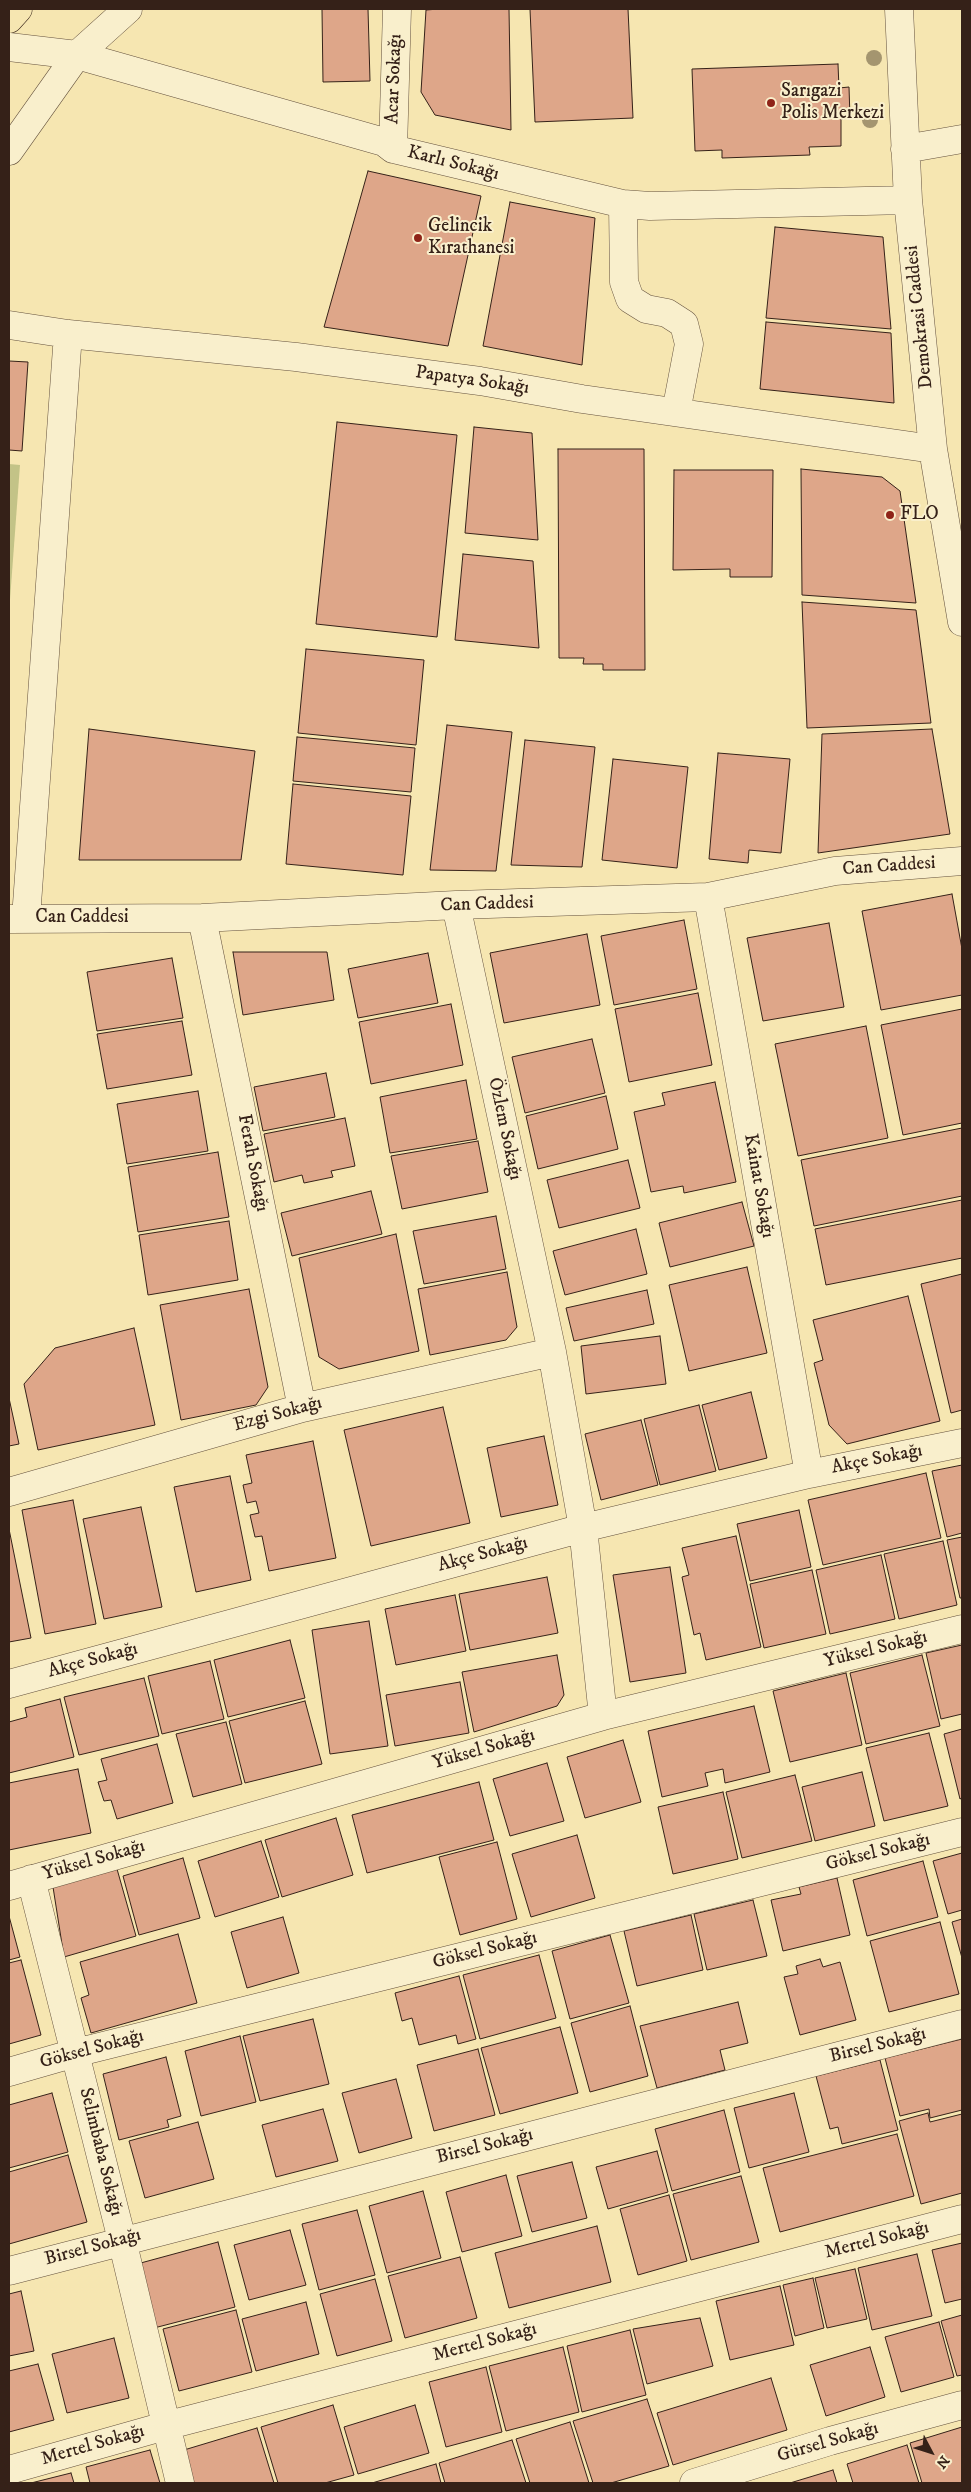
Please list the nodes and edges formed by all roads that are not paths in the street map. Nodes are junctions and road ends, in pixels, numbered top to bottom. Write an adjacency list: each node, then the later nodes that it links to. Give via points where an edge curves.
1 (18, 9): 5 (main road)
2 (128, 9): 7 (street)
3 (398, 9): 9 (street, Acar Sokağı)
4 (899, 9): 10 (street, Demokrasi Caddesi)
5 (9, 19)
6 (9, 47): 7 (street, Karlı Sokağı)
7 (77, 55): 9 (street, Karlı Sokağı, via 384,142); 11 (street)
8 (962, 139): 10 (street)
9 (393, 149): 13 (street, Karlı Sokağı)
10 (905, 149): 12 (street, Demokrasi Caddesi)
11 (9, 151)
12 (908, 200): 13 (street, Karlı Sokağı); 17 (street, Demokrasi Caddesi)
13 (623, 204): 16 (street, via 624,282 630,299 646,309 667,313 684,324 689,344)
14 (9, 325): 15 (street, Papatya Sokağı)
15 (68, 334): 16 (street, Papatya Sokağı, via 296,357 480,381); 24 (street)
16 (676, 412): 17 (street, Papatya Sokağı)
17 (934, 449): 18 (street, Demokrasi Caddesi)
18 (952, 493): 19 (street, Demokrasi Caddesi)
19 (962, 622)
20 (962, 862): 21 (street, Can Caddesi, via 835,871)
21 (708, 897): 22 (street, Can Caddesi); 28 (street, Kainat Sokağı)
22 (456, 905): 23 (street, Can Caddesi); 25 (street, Özlem Sokağı)
23 (202, 918): 24 (street, Can Caddesi); 26 (street, Ferah Sokağı)
24 (18, 919)
25 (552, 1352): 26 (street, Ezgi Sokağı); 30 (street, Özlem Sokağı)
26 (302, 1408): 29 (street, Ezgi Sokağı)
27 (962, 1443): 28 (street, Akçe Sokağı)
28 (809, 1474): 30 (street, Akçe Sokağı)
29 (9, 1492)
30 (582, 1528): 32 (street, Akçe Sokağı); 33 (street, Özlem Sokağı)
31 (962, 1629): 33 (street, Yüksel Sokağı)
32 (9, 1684)
33 (603, 1716): 35 (street, Yüksel Sokağı)
34 (962, 1832): 37 (street, Göksel Sokağı)
35 (20, 1882): 37 (street, Selimbaba Sokağı)
36 (962, 2024): 40 (street, Birsel Sokağı)
37 (75, 2054): 38 (street, Göksel Sokağı); 40 (street, Selimbaba Sokağı)
38 (9, 2072)
39 (962, 2219): 43 (street, Mertel Sokağı)
40 (122, 2240): 41 (street, Birsel Sokağı); 43 (street, Selimbaba Sokağı)
41 (9, 2271)
42 (962, 2405): 46 (street, Gürsel Sokağı)
43 (165, 2426): 44 (street, Mertel Sokağı); 45 (street, Selimbaba Sokağı)
44 (9, 2470)
45 (180, 2483)
46 (694, 2483)

